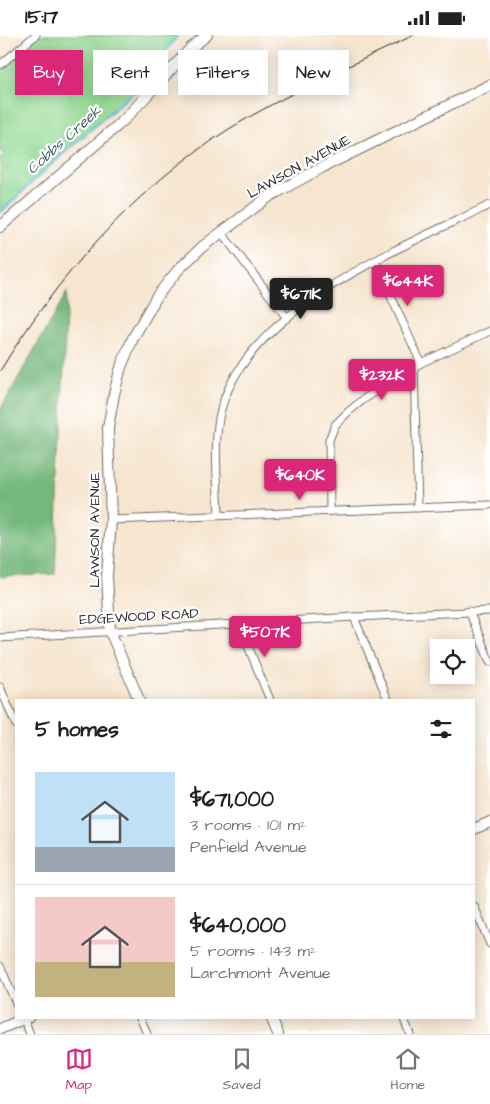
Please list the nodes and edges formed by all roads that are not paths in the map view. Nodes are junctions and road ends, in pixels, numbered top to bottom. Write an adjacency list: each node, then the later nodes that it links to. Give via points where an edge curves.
1 (36, 35): 3 (street)
2 (206, 35): 6 (street, via 124,120)
3 (0, 65)
4 (490, 85): 7 (street, LAWSON AVENUE, via 323,167 270,196)
5 (490, 205): 8 (street)
6 (0, 227)
7 (221, 232): 9 (street); 17 (street, LAWSON AVENUE, via 178,269 157,296 121,367 108,428)
8 (374, 261): 9 (street); 11 (street)
9 (287, 318): 16 (street, via 240,366 222,406 217,457)
10 (490, 331): 11 (street)
11 (421, 363): 12 (street)
12 (414, 368): 14 (street); 15 (street, via 364,399 334,425 329,440)
13 (490, 505): 14 (street)
14 (418, 508): 15 (street)
15 (330, 511): 16 (street)
16 (219, 515): 17 (street)
17 (111, 520): 22 (street, LAWSON AVENUE, via 107,577)
18 (469, 611): 19 (street, EDGEWOOD ROAD); 20 (street, EDGEWOOD ROAD); 24 (street)
19 (490, 611)
20 (354, 617): 21 (street, EDGEWOOD ROAD); 28 (street)
21 (239, 624): 22 (street, EDGEWOOD ROAD); 27 (street)
22 (110, 631): 23 (street, EDGEWOOD ROAD); 26 (street, LAWSON AVENUE)
23 (0, 637)
24 (490, 661)
25 (0, 687): 29 (street)
26 (139, 699)
27 (270, 699)
28 (388, 699)
29 (15, 723)
30 (490, 822): 31 (street)
31 (475, 829)
32 (475, 908): 33 (street)
33 (490, 944)
34 (0, 966): 35 (street)
35 (15, 1001)
36 (23, 1019): 41 (street)
37 (25, 1019): 42 (street)
38 (141, 1019): 43 (street)
39 (273, 1019): 44 (street)
40 (404, 1019): 45 (street)
41 (0, 1029)
42 (30, 1034)
43 (146, 1034)
44 (278, 1034)
45 (410, 1034)

